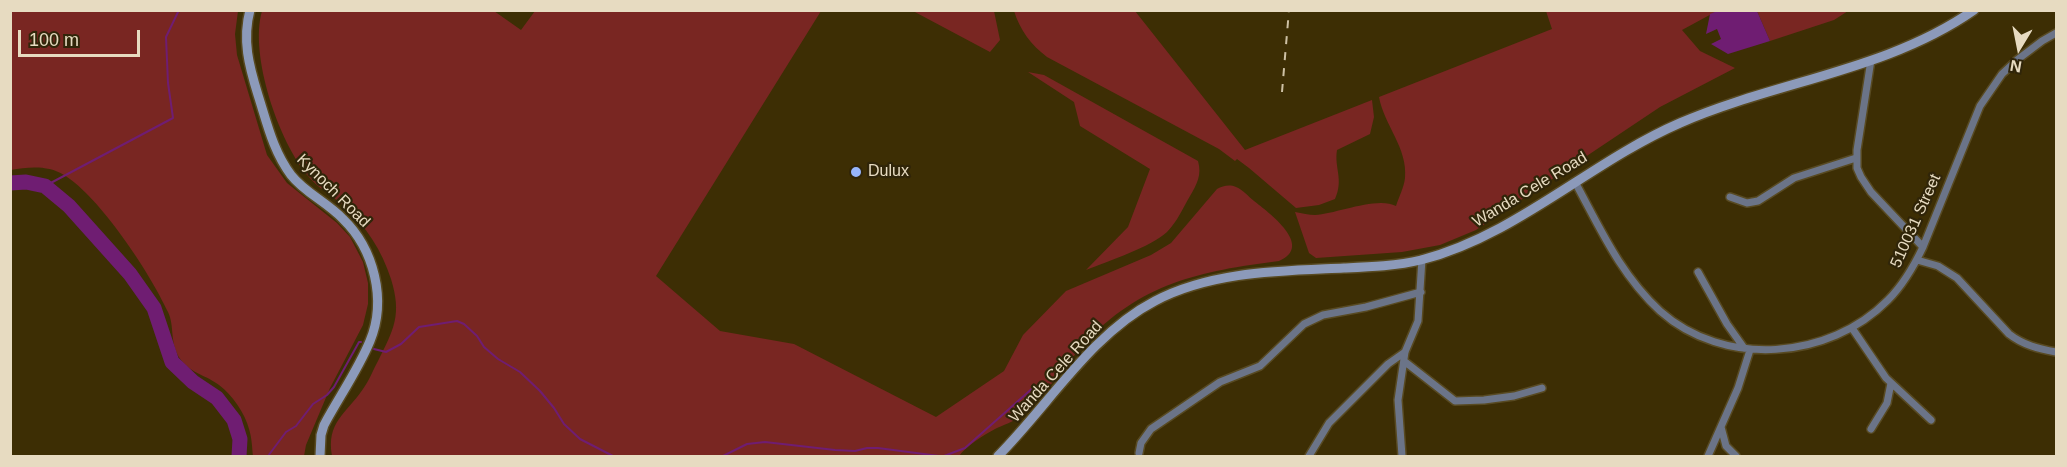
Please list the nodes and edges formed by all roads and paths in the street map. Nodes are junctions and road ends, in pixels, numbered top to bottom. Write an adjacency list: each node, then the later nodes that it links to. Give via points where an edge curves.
1 (250, 10): 24 (street, Kynoch Road, via 247,58 280,158 299,183 342,217 363,244 377,295 370,340 324,425)
2 (1974, 10): 4 (street, Wanda Cele Road, via 1951,27)
3 (2056, 33): 8 (street, 510031 Street, via 2002,74 1980,105)
4 (1871, 60): 5 (street); 6 (street, Wanda Cele Road, via 1678,124)
5 (1856, 158): 7 (street, via 1794,178 1758,201 1747,203); 8 (street, via 1858,172 1872,192)
6 (1575, 182): 9 (street, Wanda Cele Road, via 1496,230); 14 (street, 510031 Street, via 1622,268 1654,305 1701,337)
7 (1730, 197)
8 (1923, 247): 10 (street, 510031 Street)
9 (1422, 259): 12 (street); 25 (street, Wanda Cele Road, via 1229,277 1162,297 1099,343)
10 (1917, 260): 13 (street, 510031 Street, via 1888,300); 16 (street, via 1938,266 1957,278 2009,334 2025,344)
11 (1698, 272): 14 (street, via 1727,324)
12 (1421, 292): 15 (street, via 1418,321); 23 (street, via 1323,315 1304,324 1260,366 1220,381 1150,429)
13 (1852, 328): 14 (street, 510031 Street, via 1794,348); 18 (street)
14 (1747, 349): 21 (street, via 1738,388)
15 (1405, 352): 17 (street); 26 (street, via 1329,423)
16 (2056, 352)
17 (1404, 361): 19 (street, via 1455,401 1514,396); 27 (street, via 1398,400)
18 (1891, 383): 20 (street); 22 (street, via 1887,403)
19 (1542, 388)
20 (1931, 420)
21 (1721, 427): 28 (street); 29 (street, via 1726,446)
22 (1870, 429)
23 (1139, 453)
24 (320, 456)
25 (998, 456)
26 (1308, 456)
27 (1402, 456)
28 (1708, 456)
29 (1736, 456)

